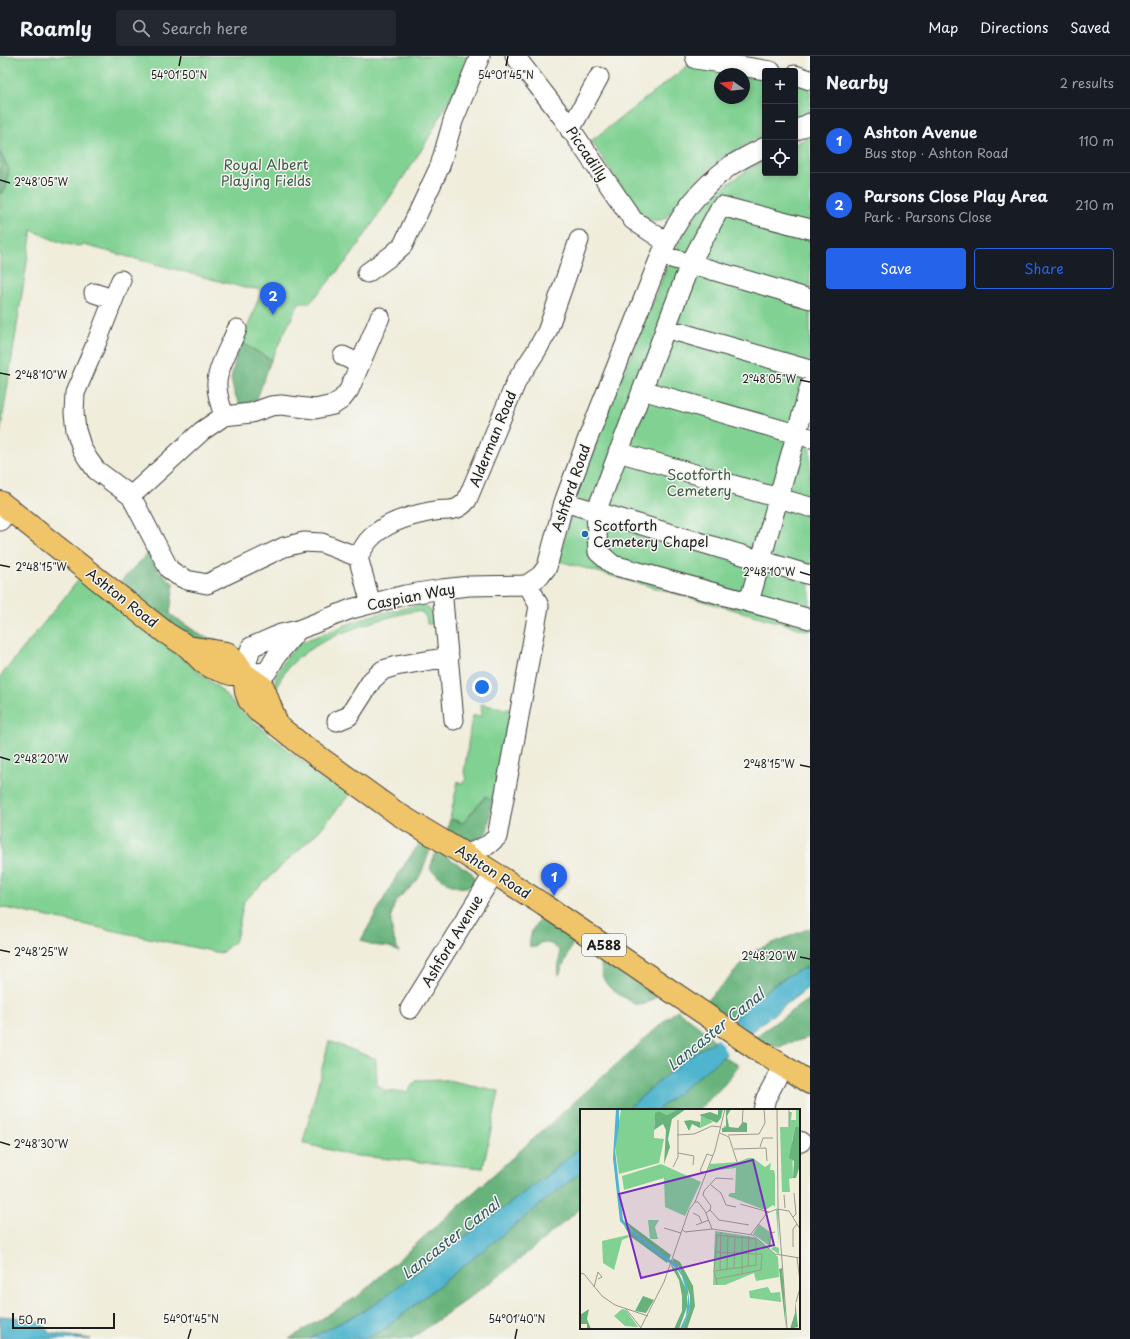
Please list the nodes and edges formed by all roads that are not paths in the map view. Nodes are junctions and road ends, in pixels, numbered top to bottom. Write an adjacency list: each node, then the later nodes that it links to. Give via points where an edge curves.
1 (480, 56): 16 (street, via 453,122 440,166 403,245)
2 (515, 56): 10 (street, Piccadilly)
3 (695, 56): 4 (street, via 696,59)
4 (762, 70)
5 (798, 76): 7 (street)
6 (599, 78): 10 (street)
7 (810, 80)
8 (810, 123): 9 (street)
9 (798, 129)
10 (570, 130): 14 (street, Piccadilly, via 633,220)
11 (762, 149): 14 (street, Ashford Road, via 731,166 709,184 683,212)
12 (810, 229): 15 (street, via 721,206)
13 (579, 240): 38 (street, Alderman Road, via 579,263 547,332 517,380 468,500 462,507 406,518 384,528 368,541)
14 (663, 249): 15 (street, Piccadilly); 34 (street, Ashford Road)
15 (690, 264): 20 (street, Piccadilly); 22 (street)
16 (367, 273)
17 (120, 280): 19 (street)
18 (94, 293): 19 (street)
19 (113, 299): 32 (street, via 76,393 74,413 76,430 88,459 96,470)
20 (810, 299)
21 (380, 317): 25 (street)
22 (665, 328): 26 (street); 28 (street)
23 (238, 329): 29 (street, via 217,382)
24 (343, 356): 25 (street)
25 (360, 364): 29 (street, via 349,390 342,399 332,405 315,409 271,406 251,413)
26 (810, 370)
27 (810, 386): 30 (street)
28 (642, 390): 30 (street); 31 (street)
29 (224, 416): 32 (street, via 202,431)
30 (803, 436): 33 (street)
31 (618, 452): 33 (street); 37 (street)
32 (131, 496): 38 (street, via 169,569 192,581 207,584 284,547 304,542 322,542)
33 (779, 498): 35 (street); 39 (street)
34 (564, 502): 37 (street); 41 (street, Ashford Road, via 547,567 540,576)
35 (810, 507)
36 (3, 511): 48 (main road, Ashton Road, via 166,634 188,647 227,653)
37 (596, 512): 39 (street); 43 (street, via 598,552 613,565)
38 (358, 557): 44 (street)
39 (760, 560): 40 (street); 43 (street)
40 (810, 575)
41 (528, 584): 42 (street, Caspian Way); 51 (street, via 539,606 496,837 488,845)
42 (442, 589): 44 (street, Caspian Way); 47 (street)
43 (749, 602): 45 (street)
44 (371, 604): 46 (street, Caspian Way)
45 (810, 619)
46 (298, 630): 48 (street, Caspian Way, via 277,655 267,672); 48 (street, Caspian Way, via 251,647)
47 (449, 657): 49 (street); 50 (street, via 383,670 372,680 349,716)
48 (244, 674): 51 (main road, Ashton Road / A588, via 263,687 277,725 398,814)
49 (457, 714)
50 (337, 721)
51 (466, 854): 52 (main road, Ashton Road / A588)
52 (494, 873): 53 (street, Ashford Avenue); 54 (main road, Ashton Road / A588)
53 (410, 1009)
54 (783, 1066): 55 (main road, Ashton Road / A588); 56 (street, via 766,1098)
55 (810, 1083)
56 (763, 1109)

